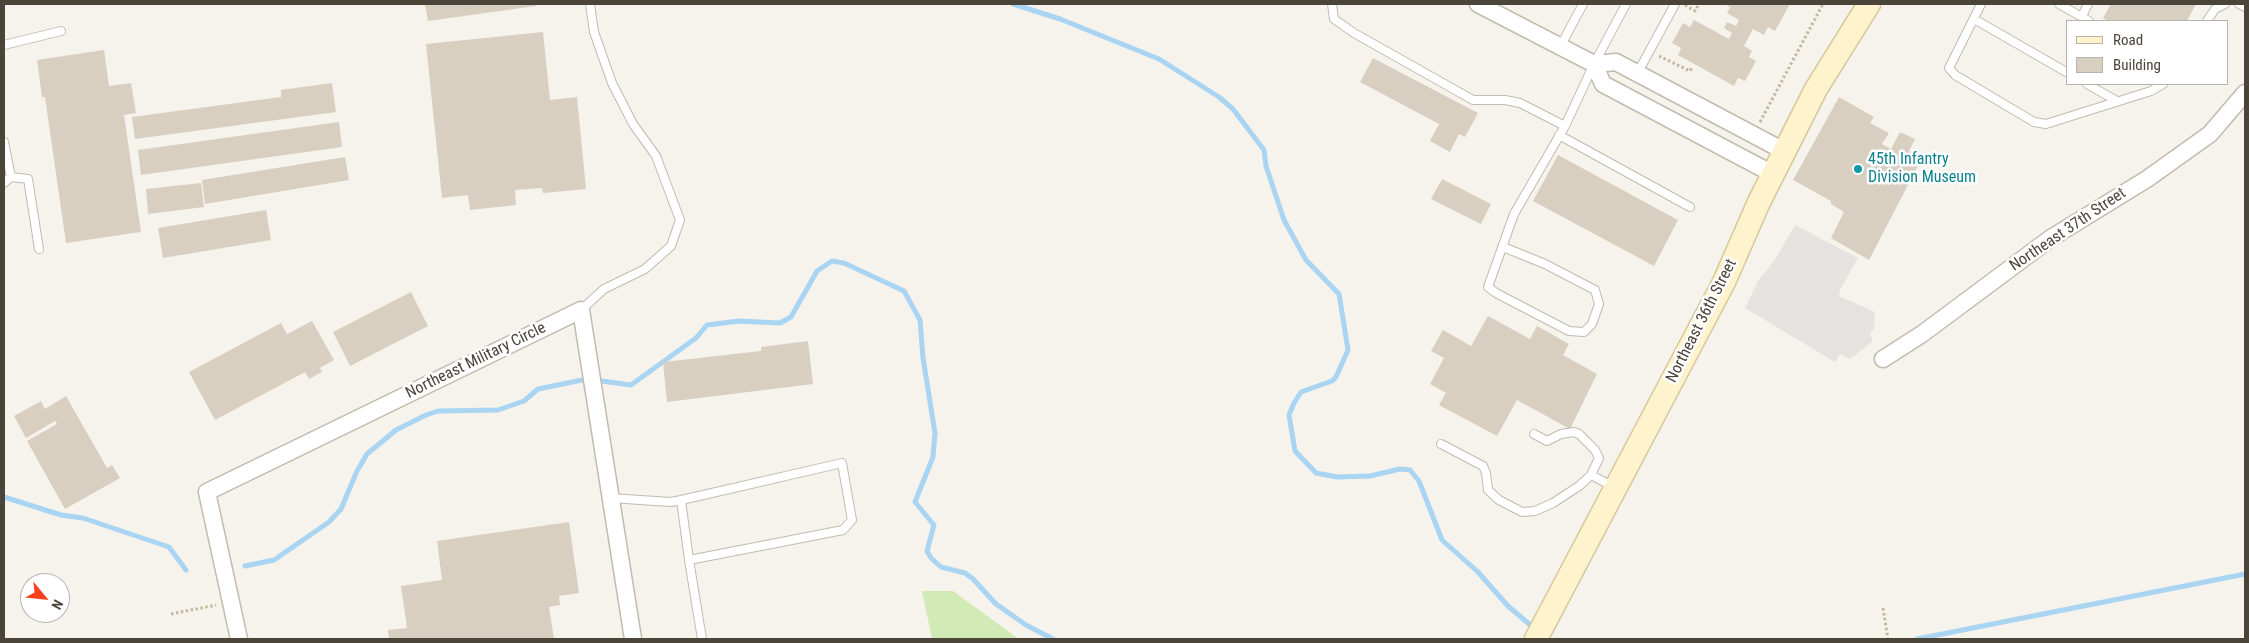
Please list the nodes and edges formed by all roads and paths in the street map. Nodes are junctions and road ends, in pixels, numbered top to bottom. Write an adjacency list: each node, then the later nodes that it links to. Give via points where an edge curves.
1 (590, 4): 44 (lane, via 594,32 612,84 633,124 656,156 680,220 671,246 645,269 604,289)
2 (1332, 4): 33 (lane, via 1334,18 1354,33 1473,100 1520,103)
3 (1478, 4): 23 (street)
4 (1583, 4): 23 (lane)
5 (1626, 4): 25 (lane)
6 (1675, 4): 28 (lane)
7 (1699, 4): 16 (path, via 1695,10 1684,5)
8 (1824, 4): 35 (path)
9 (1869, 4): 37 (main road, Northeast 36th Street, via 1816,89)
10 (1981, 4): 18 (lane)
11 (2059, 4): 17 (lane)
12 (2088, 4): 17 (lane)
13 (2225, 4): 20 (lane)
14 (2239, 4): 15 (lane)
15 (2245, 7)
16 (1680, 13)
17 (2082, 16): 19 (lane)
18 (1974, 19): 27 (lane); 32 (lane, via 1948,68 2034,122 2046,124)
19 (2088, 20)
20 (2208, 20)
21 (61, 31): 22 (lane)
22 (4, 45)
23 (1560, 47): 25 (street)
24 (1658, 55): 26 (path, via 1690,71)
25 (1594, 64): 28 (street, via 1616,62); 33 (lane); 38 (street, via 1603,84)
26 (1692, 67)
27 (2066, 72)
28 (1637, 74): 35 (street)
29 (2089, 85): 32 (lane)
30 (2161, 85): 32 (lane)
31 (2245, 93): 45 (street, Northeast 37th Street, via 2210,134 2147,179 2051,238 1922,334)
32 (2117, 101)
33 (1565, 126): 34 (lane)
34 (1559, 135): 41 (lane); 42 (lane, via 1514,214)
35 (1753, 135): 37 (street)
36 (4, 142): 39 (lane)
37 (1784, 151): 38 (main road, Northeast 36th Street)
38 (1773, 174): 49 (main road, Northeast 36th Street, via 1724,282)
39 (11, 177): 40 (lane); 43 (lane, via 28,179)
40 (4, 183)
41 (1690, 207)
42 (1503, 247): 42 (lane, via 1488,287 1569,331 1584,332 1592,324 1599,304 1595,290)
43 (39, 249)
44 (581, 310): 50 (street); 53 (street, Northeast Military Circle, via 207,492)
45 (1883, 359)
46 (1534, 434): 48 (lane, via 1547,441 1560,434 1579,434 1599,458)
47 (1441, 444): 48 (lane, via 1483,466 1488,490 1498,500 1522,512 1535,511 1553,503)
48 (1591, 475): 49 (lane)
49 (1616, 488): 59 (main road, Northeast 36th Street)
50 (610, 498): 51 (lane); 57 (street)
51 (680, 500): 52 (lane); 52 (lane, via 842,463 852,520 843,530)
52 (689, 560): 58 (lane)
53 (231, 602): 55 (path); 56 (street, Northeast Military Circle)
54 (1883, 608): 60 (path)
55 (171, 614)
56 (239, 639)
57 (633, 639)
58 (702, 639)
59 (1536, 639)
60 (1888, 639)

